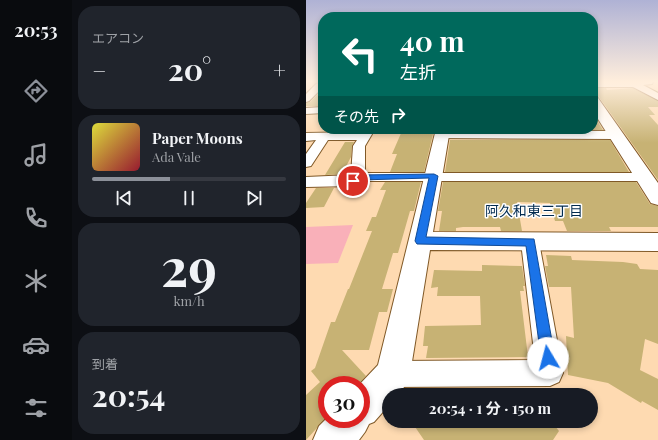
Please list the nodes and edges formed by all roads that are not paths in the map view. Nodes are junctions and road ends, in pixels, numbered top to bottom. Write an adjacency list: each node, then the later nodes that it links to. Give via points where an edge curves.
1 (318, 110): 3 (street)
2 (598, 110): 8 (street)
3 (306, 111)
4 (353, 134): 9 (street)
5 (366, 134): 13 (street, via 359,146)
6 (443, 134): 12 (street)
7 (558, 134): 8 (street)
8 (616, 135): 14 (street)
9 (325, 136): 10 (street); 11 (street)
10 (306, 137)
11 (306, 163)
12 (434, 176): 13 (street); 14 (street); 17 (street)
13 (358, 177): 15 (street, via 353,181)
14 (644, 177): 16 (street)
15 (306, 182)
16 (658, 198)
17 (420, 241): 18 (street); 20 (street)
18 (530, 242): 19 (street); 20 (street, via 550,373)
19 (658, 242)
20 (393, 374): 21 (street)
21 (370, 399)
22 (344, 428): 23 (street)
23 (333, 440)

